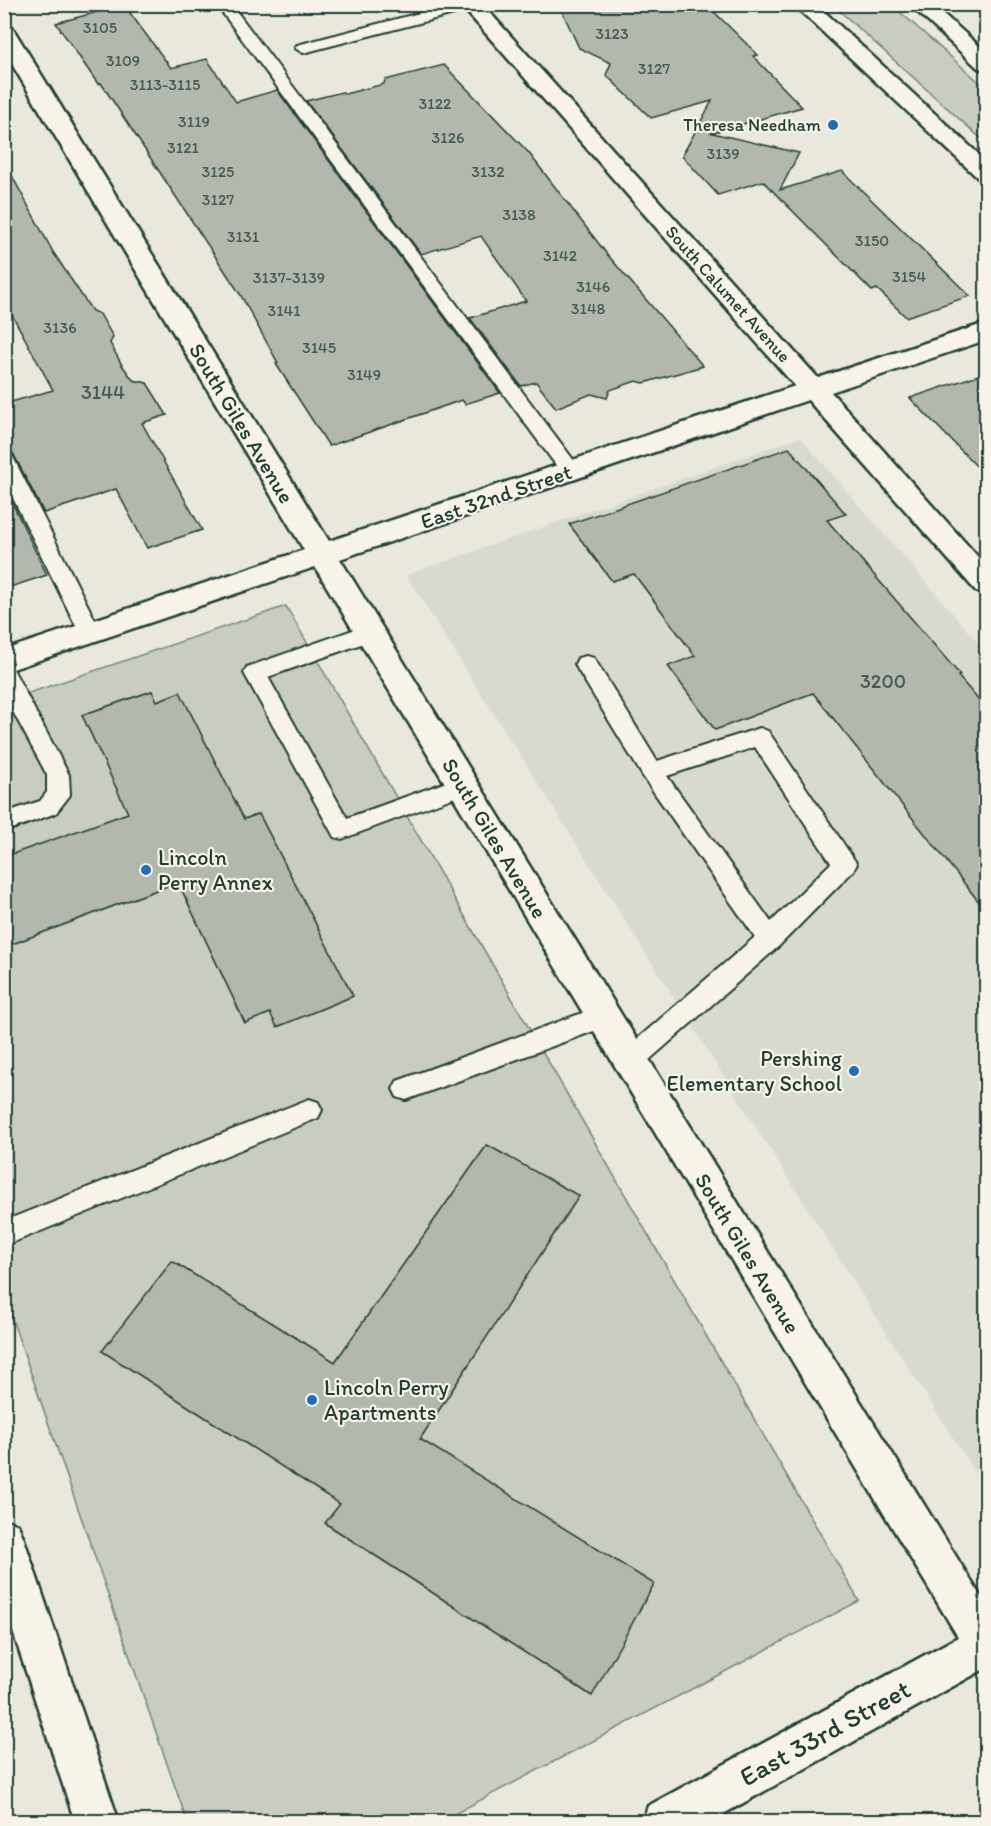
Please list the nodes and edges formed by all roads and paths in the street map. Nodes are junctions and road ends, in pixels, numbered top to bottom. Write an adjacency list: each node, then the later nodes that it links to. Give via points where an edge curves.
1 (223, 4): 12 (lane)
2 (803, 4): 8 (street)
3 (919, 4): 7 (street)
4 (471, 5): 6 (lane); 10 (street, South Calumet Avenue)
5 (4, 32): 13 (street, South Giles Avenue)
6 (303, 48)
7 (987, 63)
8 (987, 173)
9 (987, 331): 10 (street, East 32nd Street)
10 (813, 389): 12 (street, East 32nd Street); 14 (street, South Calumet Avenue)
11 (4, 459): 15 (lane)
12 (571, 471): 13 (street, East 32nd Street)
13 (322, 554): 15 (street, East 32nd Street); 16 (street, South Giles Avenue)
14 (987, 584)
15 (90, 632): 17 (street, East 32nd Street)
16 (370, 632): 21 (street, South Giles Avenue); 21 (lane, via 255,673 342,830)
17 (4, 661)
18 (586, 664): 20 (lane)
19 (4, 673): 22 (lane, via 58,775 59,795 48,807)
20 (652, 772): 23 (lane); 23 (lane, via 760,737 845,864)
21 (463, 785): 24 (street, South Giles Avenue)
22 (4, 823)
23 (770, 939): 25 (lane)
24 (604, 1016): 25 (street, South Giles Avenue); 26 (lane)
25 (631, 1060): 30 (street, South Giles Avenue)
26 (406, 1089)
27 (309, 1110): 28 (lane)
28 (4, 1234)
29 (4, 1539): 31 (street)
30 (987, 1644): 32 (street, East 33rd Street)
31 (97, 1821)
32 (664, 1821)

